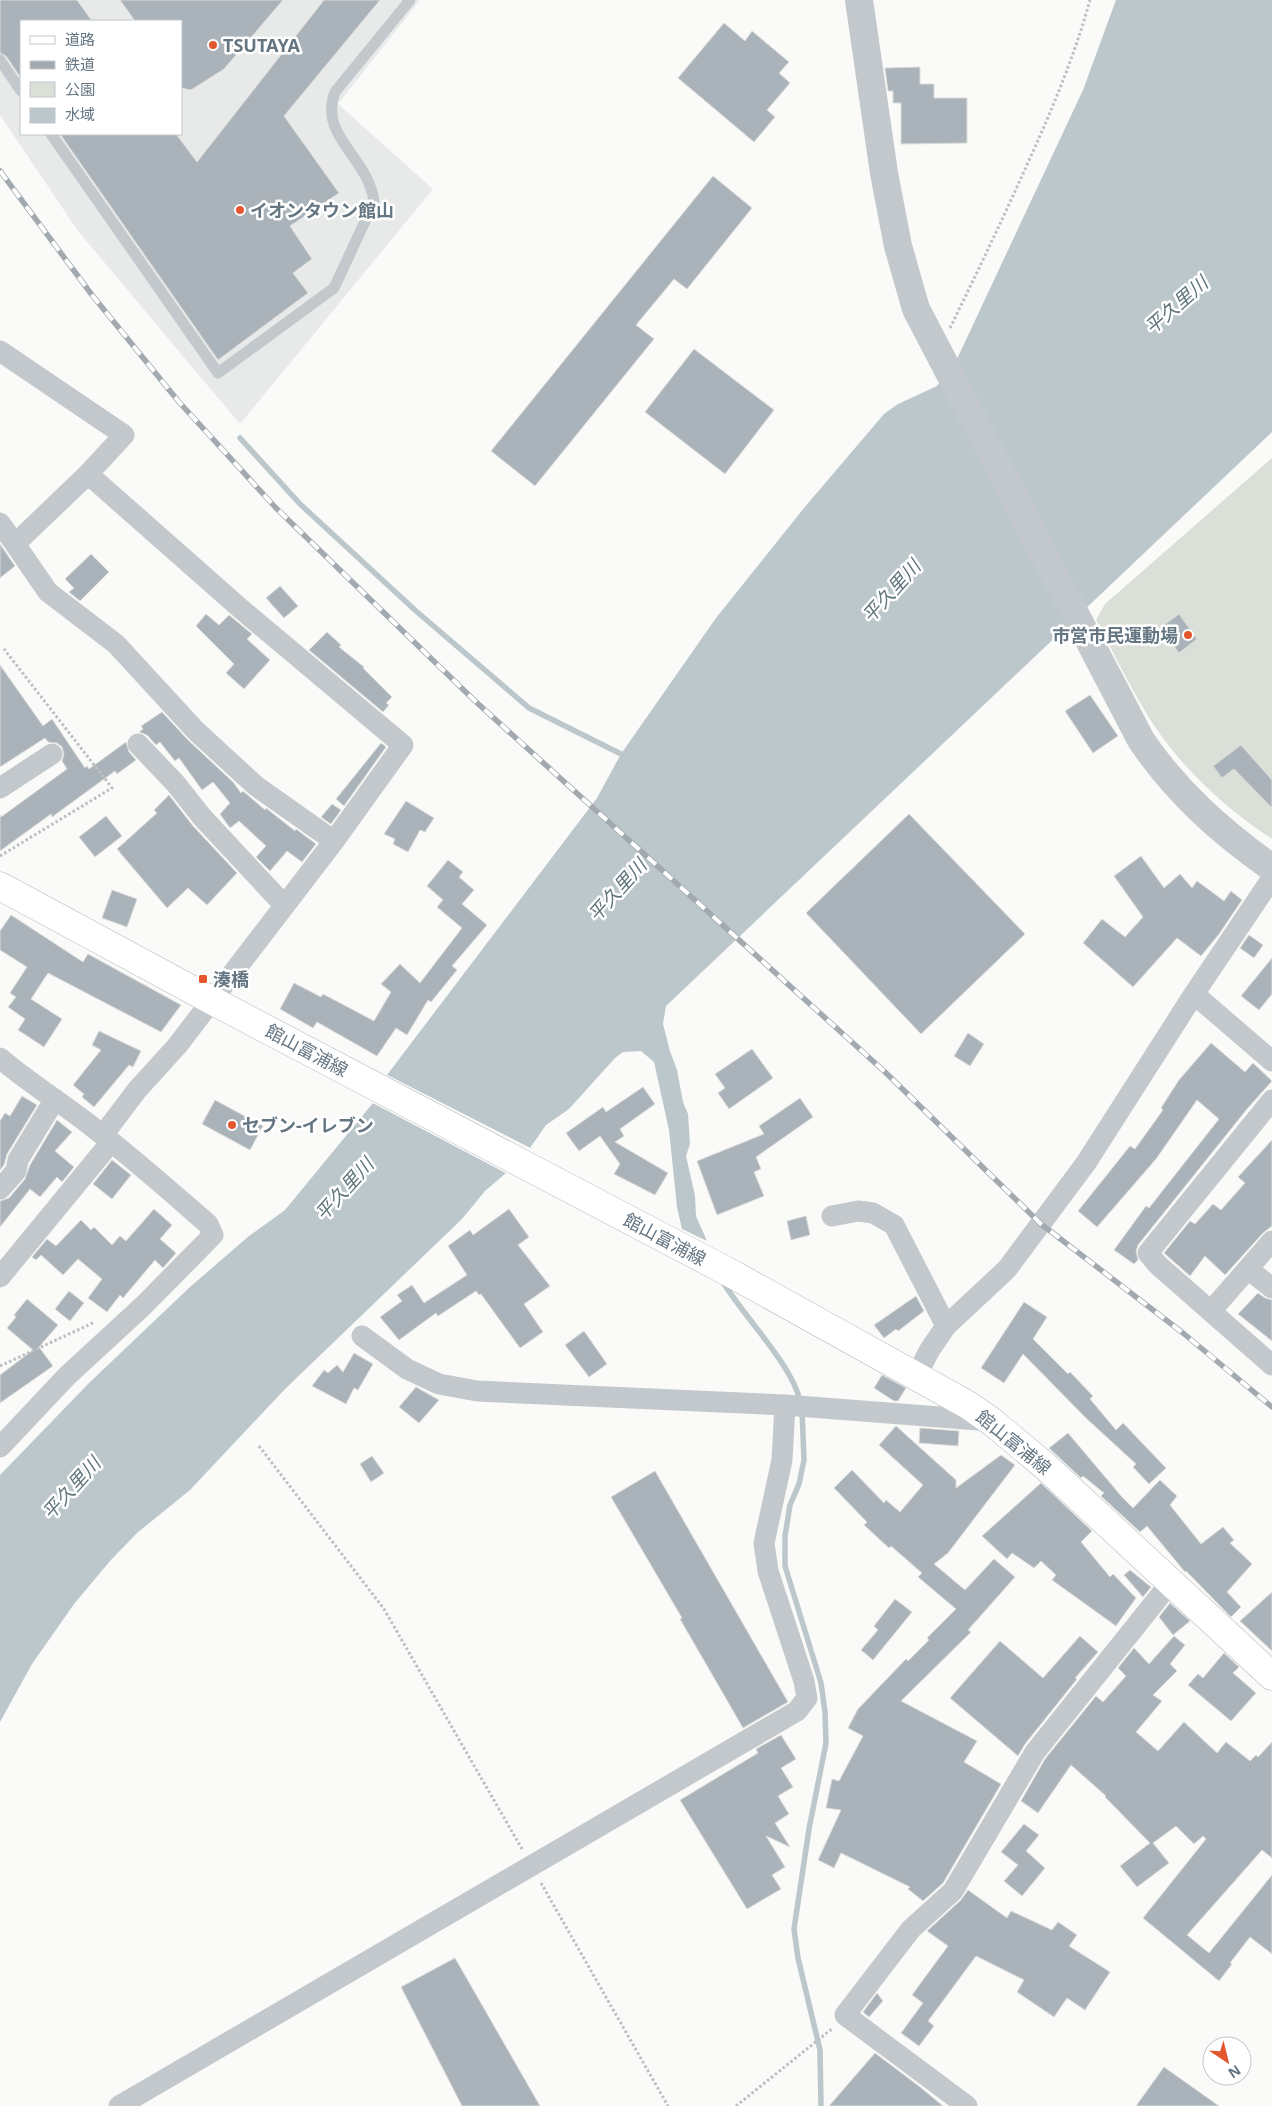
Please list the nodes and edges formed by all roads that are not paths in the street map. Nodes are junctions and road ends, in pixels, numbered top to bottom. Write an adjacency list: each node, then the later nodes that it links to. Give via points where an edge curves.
1 (410, 0): 5 (lane, via 335,92 331,103 335,130 366,174 373,189 374,202 334,288 218,373)
2 (859, 0): 14 (street, via 884,174 898,246 916,309 1141,740 1162,770 1202,813)
3 (0, 60): 4 (lane)
4 (20, 90)
5 (52, 135)
6 (0, 351): 7 (street, via 124,435)
7 (88, 474): 9 (street); 13 (street, via 403,745)
8 (0, 523): 9 (street)
9 (15, 544): 13 (street, via 48,592 116,644 196,731 256,786)
10 (138, 744): 17 (street)
11 (52, 754): 12 (street)
12 (3, 781)
13 (334, 840): 17 (street)
14 (1272, 868)
15 (1272, 878): 18 (street)
16 (0, 886): 19 (main road, 館山富浦線)
17 (284, 905): 19 (street)
18 (1194, 994): 21 (street); 32 (street, via 1086,1163 1007,1269)
19 (211, 1000): 24 (street, via 177,1046 137,1090); 35 (main road, 館山富浦線)
20 (0, 1058): 22 (street)
21 (1272, 1061)
22 (55, 1099): 24 (street); 25 (street, via 18,1160 16,1171)
23 (1272, 1100): 31 (street, via 1148,1253)
24 (107, 1139): 29 (street); 38 (street, via 208,1224 213,1235 67,1376)
25 (0, 1190)
26 (832, 1216): 32 (street, via 858,1211 873,1213 894,1226)
27 (1272, 1241): 28 (street)
28 (1248, 1269): 30 (street); 31 (street)
29 (0, 1277)
30 (1272, 1288)
31 (1212, 1311): 34 (street)
32 (946, 1326): 35 (street)
33 (362, 1336): 36 (street, via 407,1369 439,1384 477,1391)
34 (1272, 1364)
35 (917, 1375): 37 (main road, 館山富浦線)
36 (790, 1406): 37 (street); 41 (street, via 764,1543 768,1571 804,1681 807,1698 797,1711)
37 (991, 1421): 39 (main road, 館山富浦線, via 1045,1466)
38 (0, 1447)
39 (1170, 1582): 40 (main road, 館山富浦線); 42 (street, via 1035,1752 953,1891 911,1929 845,2015)
40 (1272, 1676)
41 (118, 2106)
42 (967, 2106)

